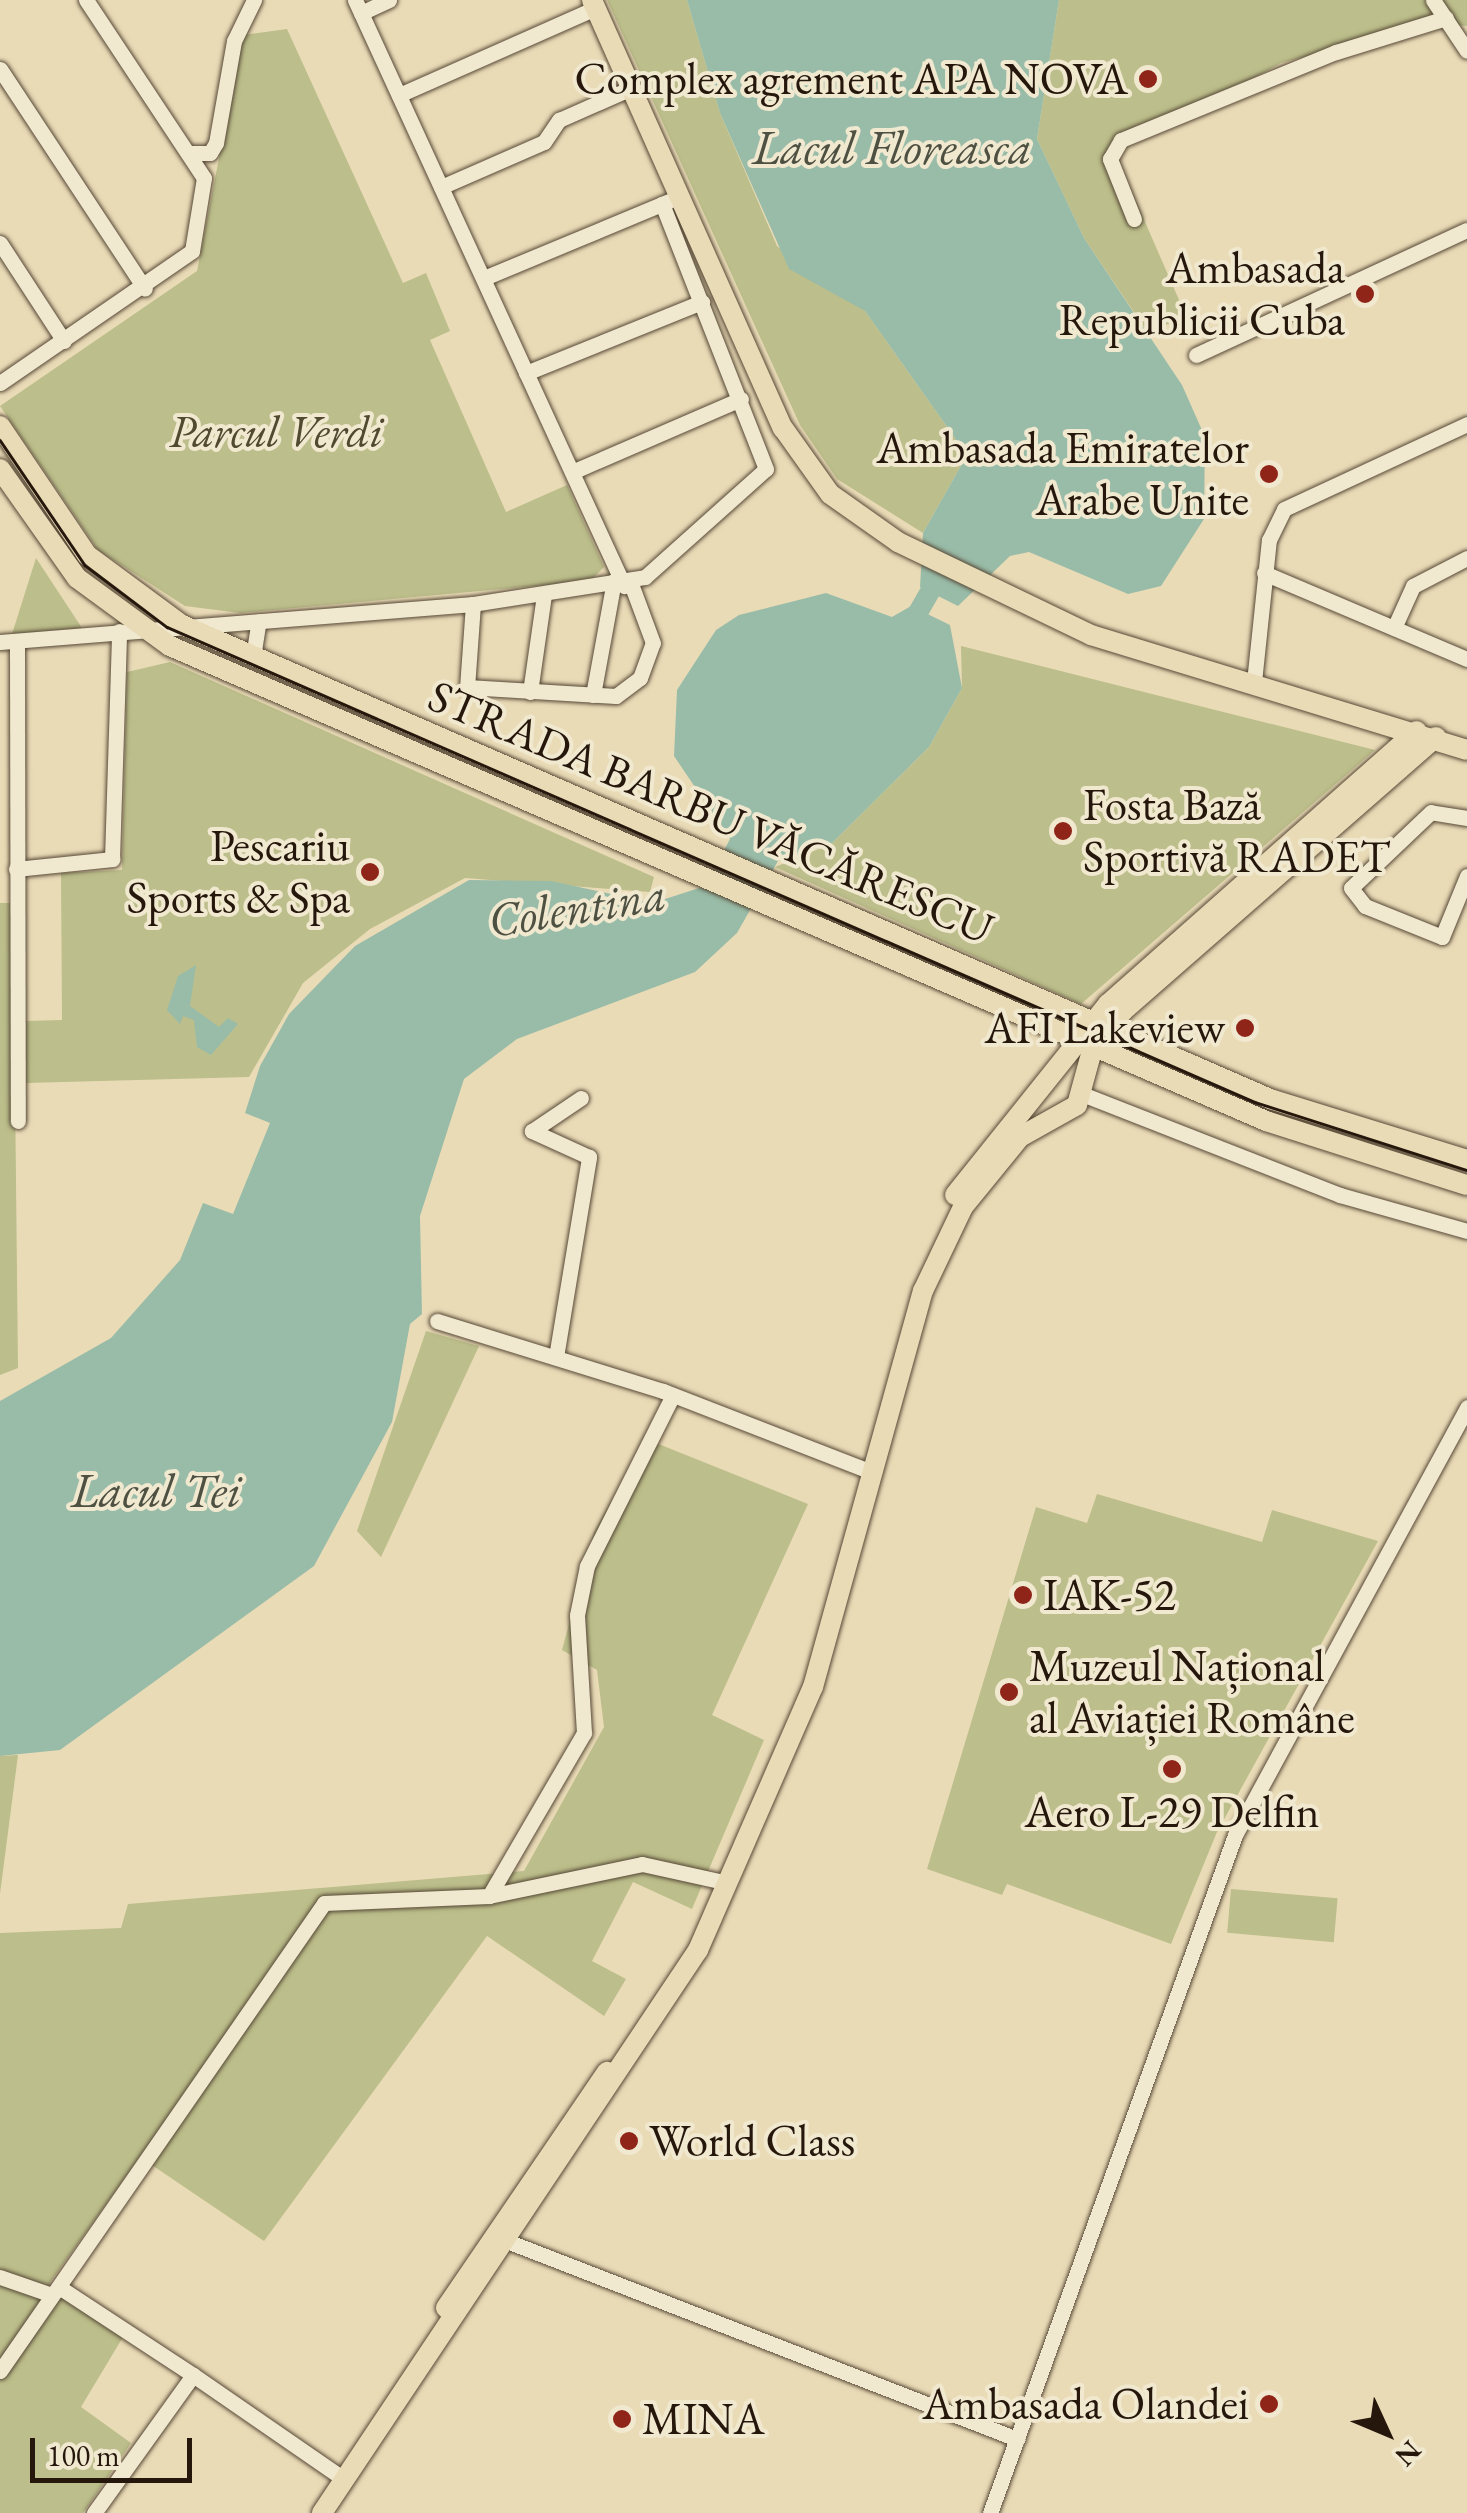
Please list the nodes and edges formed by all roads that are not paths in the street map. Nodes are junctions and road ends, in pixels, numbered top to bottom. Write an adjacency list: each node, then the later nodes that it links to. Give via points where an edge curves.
1 (86, 0): 12 (street)
2 (254, 0): 12 (street, via 234,41 216,143 210,154)
3 (390, 0): 6 (street)
4 (1433, 0): 7 (street)
5 (594, 4): 10 (main road); 11 (street)
6 (358, 6): 11 (street)
7 (1446, 18): 8 (street); 15 (street, via 1336,52 1121,140 1110,159)
8 (1467, 51)
9 (0, 69): 19 (street)
10 (629, 90): 13 (street, via 559,120 544,142); 14 (main road)
11 (399, 95): 13 (street)
12 (189, 154): 19 (street, via 204,178 189,257)
13 (442, 187): 18 (street)
14 (672, 206): 18 (street); 20 (street); 43 (main road, via 812,475 924,556 998,593 1116,644)
15 (1134, 219)
16 (1467, 230): 22 (street)
17 (0, 243): 21 (street)
18 (484, 278): 23 (street)
19 (145, 289): 21 (street)
20 (702, 302): 23 (street); 25 (street)
21 (64, 340): 24 (street)
22 (1196, 354)
23 (526, 374): 29 (street)
24 (0, 383)
25 (741, 399): 29 (street); 32 (street, via 766,463)
26 (1467, 424): 31 (street, via 1293,501 1272,530)
27 (0, 426): 36 (main road, STRADA BARBU VĂCĂRESCU, via 87,555)
28 (0, 469): 38 (main road, STRADA BARBU VĂCĂRESCU, via 72,572)
29 (572, 472): 32 (street)
30 (1467, 558): 37 (street, via 1413,586)
31 (1264, 573): 37 (street); 43 (street)
32 (621, 582): 33 (street); 45 (street); 45 (street, via 650,623 649,659 624,694)
33 (544, 596): 34 (street); 44 (street)
34 (473, 604): 35 (street); 44 (street, via 464,683)
35 (259, 621): 36 (street); 41 (street)
36 (182, 625): 38 (street); 41 (main road, STRADA BARBU VĂCĂRESCU)
37 (1394, 628): 42 (street)
38 (129, 630): 39 (street); 51 (main road, STRADA BARBU VĂCĂRESCU); 52 (street, via 106,865)
39 (17, 640): 40 (street); 52 (street)
40 (0, 642)
41 (253, 657): 51 (main road, STRADA BARBU VĂCĂRESCU)
42 (1467, 659)
43 (1254, 682): 46 (main road)
44 (530, 692): 45 (street)
45 (592, 695)
46 (1373, 714): 47 (main road); 49 (main road, via 1389,736)
47 (1427, 734): 48 (main road); 49 (main road); 55 (main road)
48 (1467, 750)
49 (1382, 767): 55 (main road)
50 (1467, 818): 53 (street, via 1431,812 1351,888 1364,906 1442,937)
51 (696, 861): 54 (main road, STRADA BARBU VĂCĂRESCU)
52 (16, 869): 60 (street)
53 (1467, 876)
54 (805, 908): 55 (main road, STRADA BARBU VĂCĂRESCU); 56 (main road, STRADA BARBU VĂCĂRESCU)
55 (1101, 1024): 56 (main road); 62 (main road, STRADA BARBU VĂCĂRESCU, via 1332,1123)
56 (1086, 1044): 57 (main road); 58 (main road); 63 (main road, STRADA BARBU VĂCĂRESCU, via 1322,1143)
57 (1047, 1080): 61 (main road, via 1033,1111); 69 (main road, via 979,1159 932,1238)
58 (1082, 1094): 61 (main road); 64 (street, via 1340,1194)
59 (581, 1098): 66 (street, via 557,1108 532,1135 589,1157)
60 (18, 1120)
61 (1047, 1125): 69 (main road, via 991,1168 942,1242)
62 (1467, 1160)
63 (1467, 1184)
64 (1467, 1231)
65 (437, 1321): 66 (street)
66 (556, 1358): 67 (street)
67 (673, 1395): 69 (street); 71 (street, via 587,1566 576,1616 584,1734)
68 (1467, 1407): 77 (street, via 1236,1835)
69 (868, 1471): 70 (main road, via 797,1696); 72 (main road, via 813,1687 705,1936)
70 (718, 1881): 71 (street, via 642,1864); 72 (main road, via 638,2028)
71 (489, 1896): 74 (street, via 324,1903)
72 (500, 2238): 77 (street); 78 (main road); 81 (main road)
73 (0, 2277): 74 (street)
74 (56, 2291): 75 (street); 76 (street)
75 (0, 2371)
76 (193, 2376): 78 (street); 79 (street)
77 (1017, 2439): 82 (street)
78 (335, 2473): 80 (main road)
79 (94, 2513)
80 (307, 2513)
81 (322, 2513)
82 (990, 2513)

